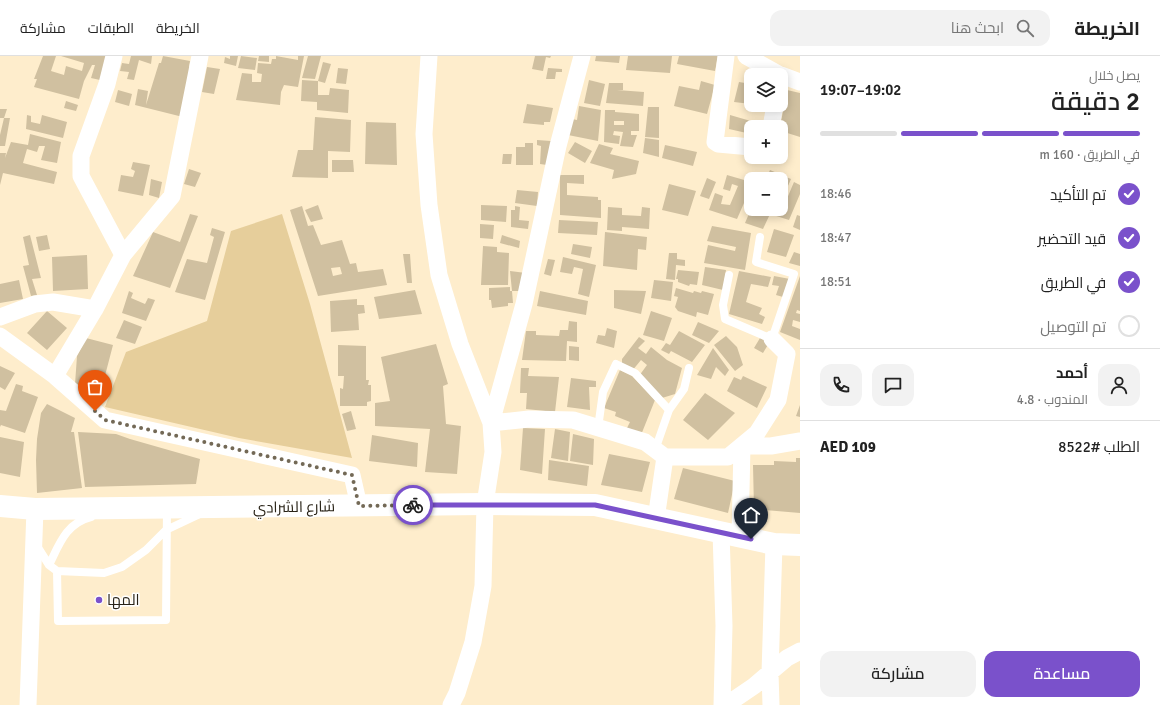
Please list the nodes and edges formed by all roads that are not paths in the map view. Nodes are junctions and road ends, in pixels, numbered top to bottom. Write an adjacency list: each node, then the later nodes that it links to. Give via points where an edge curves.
1 (114, 56): 12 (street, via 107,84 81,156 81,176)
2 (199, 56): 12 (street, via 172,196)
3 (428, 56): 22 (street, via 424,134 429,205 439,275 460,344)
4 (582, 56): 22 (street, via 558,146 524,304)
5 (726, 56): 10 (street, via 715,142)
6 (746, 56): 7 (street)
7 (768, 68)
8 (788, 78): 9 (street)
9 (800, 82)
10 (744, 146)
11 (760, 236): 17 (lane, via 756,262 794,274)
12 (123, 255): 14 (street)
13 (729, 275): 17 (lane, via 723,305 725,319)
14 (95, 309): 15 (street, via 53,302 35,304); 20 (street)
15 (0, 317)
16 (0, 336): 20 (street)
17 (772, 339): 18 (street)
18 (793, 353): 25 (street, via 778,400 757,433)
19 (689, 368): 21 (lane, via 684,389)
20 (55, 376): 29 (street, via 105,420 352,475)
21 (669, 410): 23 (lane, via 635,373 616,364 603,392); 26 (lane)
22 (491, 423): 23 (street, via 529,419 573,420); 27 (street, via 493,452)
23 (598, 428): 26 (street, via 645,442)
24 (800, 441): 25 (street, via 771,446)
25 (742, 446): 26 (street, via 728,458); 36 (street)
26 (660, 454): 34 (street)
27 (485, 504): 29 (street, شارع الشرادي); 34 (street, شارع الشرادي, via 595,505); 45 (street, via 483,586 474,642)
28 (0, 506): 33 (street, شارع الشرادي)
29 (359, 506): 30 (street, شارع الشرادي)
30 (217, 507): 32 (street, شارع الشرادي); 35 (lane)
31 (124, 508): 32 (street, شارع الشرادي); 33 (street, شارع الشرادي); 40 (lane, via 83,518 72,525)
32 (167, 508): 35 (lane)
33 (35, 509): 37 (street)
34 (656, 518): 36 (street, شارع الشرادي)
35 (166, 530): 41 (lane, via 146,550 122,567 104,572); 41 (lane, via 166,620 58,621)
36 (730, 534): 38 (street, شارع الشرادي); 46 (street)
37 (34, 540): 40 (lane); 44 (street)
38 (774, 544): 39 (street, شارع الشرادي); 43 (street)
39 (800, 545)
40 (49, 565): 41 (lane)
41 (57, 571)
42 (800, 651): 43 (street, via 787,658)
43 (770, 673): 47 (street); 48 (street)
44 (28, 705)
45 (451, 705)
46 (722, 705)
47 (726, 705)
48 (770, 705)

